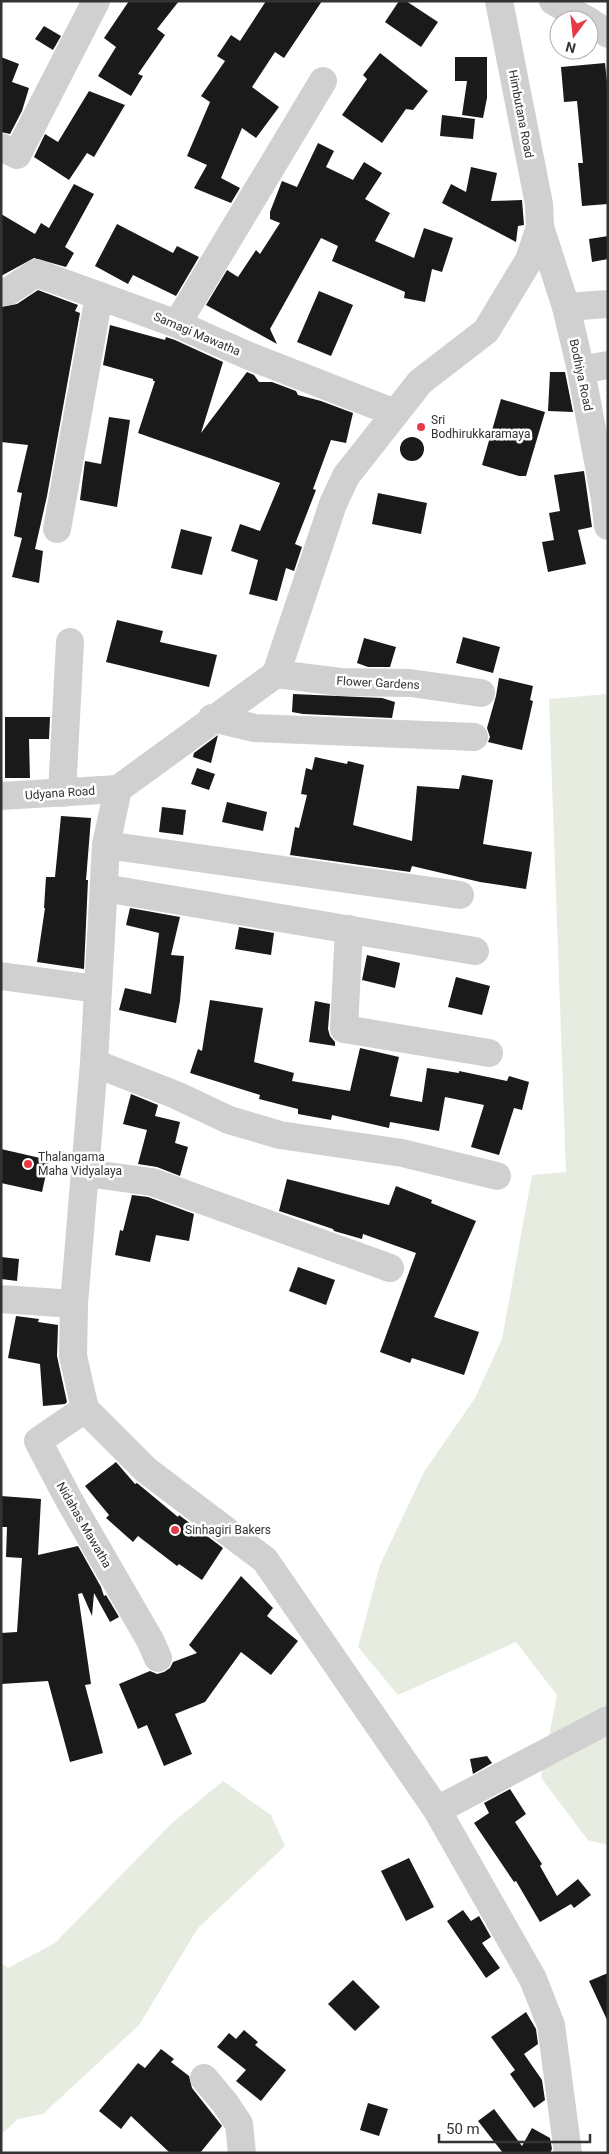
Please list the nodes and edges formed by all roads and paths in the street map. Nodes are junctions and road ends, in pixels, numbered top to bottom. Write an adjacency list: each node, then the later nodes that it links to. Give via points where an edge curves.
1 (96, 1): 6 (street, via 17,155)
2 (499, 1): 7 (street, Himbutana Road, via 540,204)
3 (553, 1): 4 (street)
4 (570, 10)
5 (323, 81): 12 (street)
6 (1, 147)
7 (540, 227): 11 (street, Bodhiya Road); 15 (street, via 529,260 486,330 420,382)
8 (1, 292): 9 (street, Samagi Mawatha, via 9,291 36,273)
9 (99, 296): 12 (street, Samagi Mawatha); 18 (street)
10 (608, 304): 11 (street)
11 (566, 307): 14 (street, Bodhiya Road)
12 (177, 324): 15 (street, Samagi Mawatha, via 248,356)
13 (608, 365): 14 (street)
14 (581, 370): 16 (street, Bodhiya Road)
15 (395, 413): 20 (street, via 346,476 333,504)
16 (606, 499): 17 (street, Bodhiya Road)
17 (608, 526)
18 (57, 529)
19 (70, 642): 25 (street)
20 (276, 674): 21 (street, Flower Gardens, via 341,682 410,683); 22 (street)
21 (481, 693)
22 (212, 718): 23 (street, via 255,728); 24 (street)
23 (474, 737)
24 (118, 788): 25 (street, Udyana Road); 27 (street)
25 (62, 793): 26 (street, Udyana Road)
26 (1, 796)
27 (106, 845): 28 (street); 29 (street)
28 (104, 888): 30 (street); 33 (street)
29 (460, 895)
30 (349, 929): 31 (street); 34 (street, via 344,1029)
31 (475, 951)
32 (1, 976): 33 (street)
33 (97, 989): 35 (street)
34 (489, 1053)
35 (94, 1063): 36 (street); 37 (street, via 176,1094 229,1120 280,1136 402,1154)
36 (86, 1172): 38 (street, via 152,1182); 40 (street)
37 (497, 1176)
38 (390, 1268)
39 (1, 1299): 40 (street)
40 (74, 1304): 41 (street, via 73,1356)
41 (85, 1409): 42 (street, Nidahas Mawatha, via 38,1441); 44 (street, via 146,1470 265,1560)
42 (158, 1658)
43 (608, 1720): 44 (street)
44 (437, 1810): 47 (street, via 533,1979 551,2025)
45 (204, 2078): 46 (street, via 239,2124)
46 (242, 2153)
47 (568, 2153)

